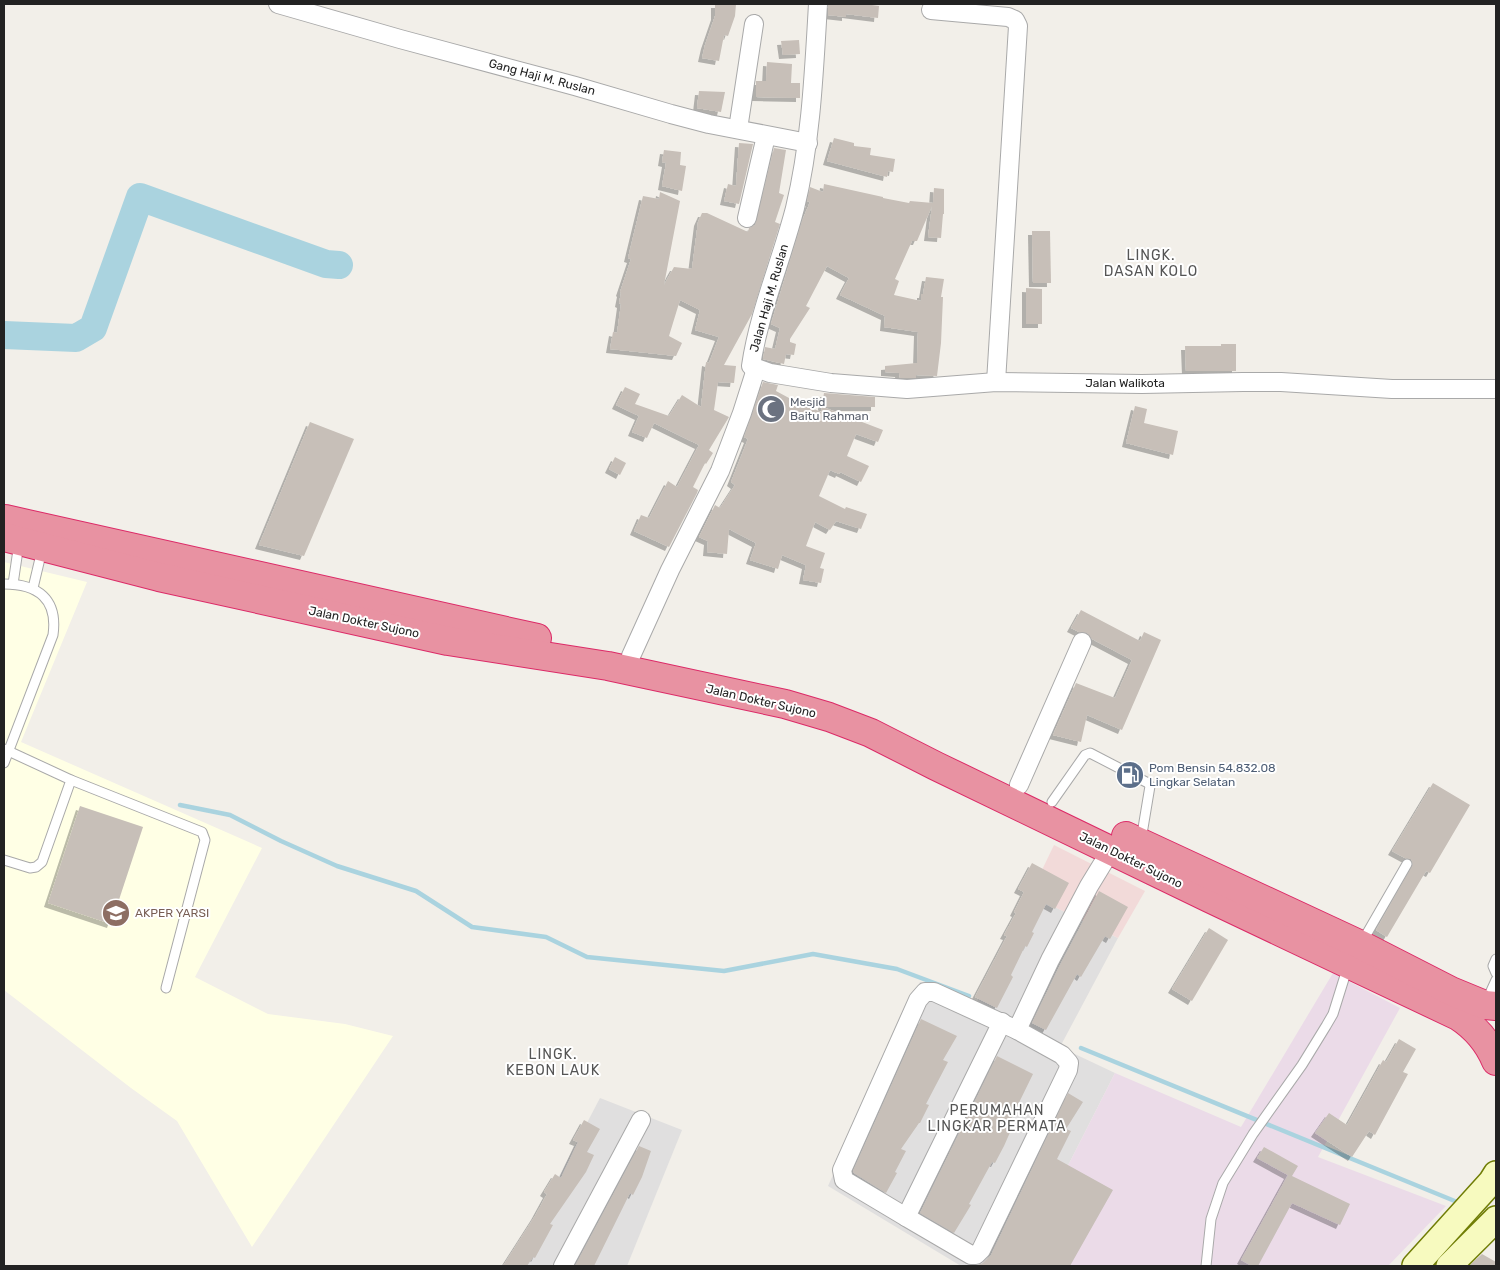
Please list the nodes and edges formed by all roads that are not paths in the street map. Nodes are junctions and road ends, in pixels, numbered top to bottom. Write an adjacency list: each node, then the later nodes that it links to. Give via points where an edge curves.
1 (278, 4): 5 (street, Gang Haji M. Ruslan, via 662,112)
2 (818, 4): 7 (street, Jalan Haji M. Ruslan)
3 (931, 10): 10 (street, via 1008,17 1018,26)
4 (754, 24): 5 (street)
5 (738, 129): 6 (street, Gang Haji M. Ruslan)
6 (766, 136): 7 (street, Gang Haji M. Ruslan); 8 (street)
7 (808, 143): 9 (street, Jalan Haji M. Ruslan, via 795,209 757,334 751,366)
8 (747, 218)
9 (756, 369): 10 (street, Jalan Walikota, via 831,383 907,389); 17 (street, Jalan Haji M. Ruslan, via 720,471)
10 (996, 382): 11 (street, Jalan Walikota, via 1252,382 1392,389)
11 (1496, 389)
12 (4, 518): 17 (highway, via 536,638)
13 (22, 542): 14 (lane); 15 (lane); 18 (highway, Jalan Dokter Sujono, via 159,577 448,641 608,666)
14 (8, 584): 15 (lane)
15 (33, 588): 19 (lane, via 49,604 54,627 18,728)
16 (1082, 642): 22 (street)
17 (631, 656): 18 (highway, via 824,702)
18 (874, 726): 22 (highway); 25 (highway, Jalan Dokter Sujono)
19 (6, 750): 20 (lane); 21 (lane)
20 (4, 763)
21 (71, 780): 26 (lane, via 42,862 30,868); 33 (lane, via 202,832 204,840)
22 (1019, 785): 23 (highway)
23 (1052, 802): 24 (highway); 24 (lane, via 1085,755 1090,753 1150,786)
24 (1140, 843): 28 (highway)
25 (1111, 850): 28 (highway, Jalan Dokter Sujono); 35 (street, via 1038,984)
26 (4, 860)
27 (1407, 864): 29 (lane)
28 (1312, 936): 29 (highway, Jalan Dokter Sujono)
29 (1354, 955): 34 (highway, Jalan Dokter Sujono); 42 (lane, via 1326,1026 1223,1183 1211,1219)
30 (1496, 959): 31 (lane, via 1493,966)
31 (1496, 973)
32 (1496, 980): 34 (lane)
33 (166, 988)
34 (1482, 1011): 36 (highway, via 1482,1038)
35 (1009, 1026): 39 (street); 39 (street, via 1062,1055 1068,1065 981,1250 971,1255); 39 (street, via 934,992 925,992 918,1000 842,1170 844,1180)
36 (1496, 1061)
37 (641, 1120): 41 (street)
38 (1496, 1174): 43 (main road)
39 (906, 1217)
40 (1491, 1225): 44 (main road)
41 (563, 1266)
42 (1206, 1266)
43 (1415, 1266)
44 (1449, 1266)

